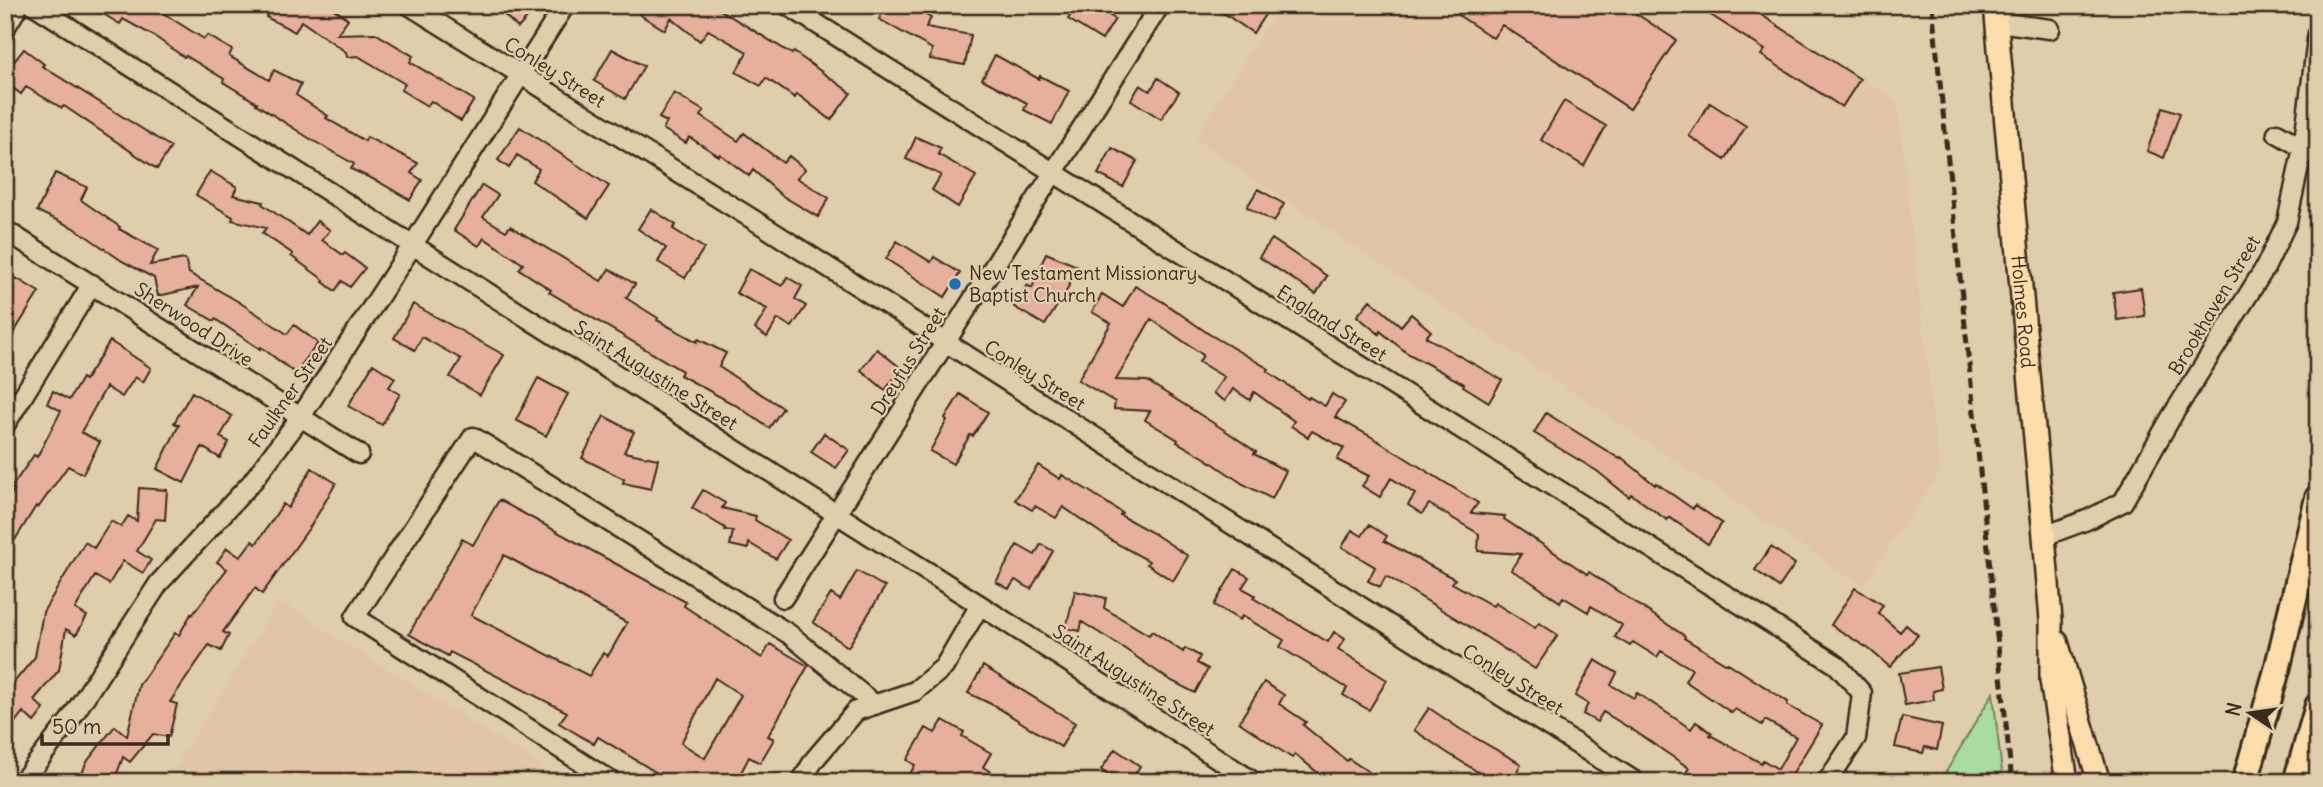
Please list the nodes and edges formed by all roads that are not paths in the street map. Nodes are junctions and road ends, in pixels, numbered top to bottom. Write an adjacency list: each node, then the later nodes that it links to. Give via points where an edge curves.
1 (19, 5): 8 (street)
2 (34, 5): 16 (street, Saint Augustine Street)
3 (409, 5): 11 (street, Conley Street)
4 (565, 5): 11 (street, Faulkner Street)
5 (787, 5): 14 (street, England Street)
6 (1160, 5): 14 (street, Dreyfus Street)
7 (1996, 13): 9 (street); 24 (main road, Holmes Road)
8 (5, 28)
9 (2050, 29)
10 (2318, 32): 13 (street, Brookhaven Street)
11 (520, 76): 16 (street, Faulkner Street); 18 (street, Conley Street)
12 (2277, 133): 13 (street)
13 (2303, 148): 24 (street, Brookhaven Street, via 2287,222 2265,268 2123,502)
14 (1053, 173): 18 (street, Dreyfus Street); 35 (street, England Street, via 1837,665 1862,693 1856,738)
15 (5, 230): 17 (street, Sherwood Drive)
16 (412, 246): 19 (street, Faulkner Street); 23 (street, Saint Augustine Street)
17 (92, 284): 19 (street, Sherwood Drive); 20 (street)
18 (945, 342): 23 (street, Dreyfus Street); 34 (street, Conley Street)
19 (300, 418): 21 (street, Sherwood Drive); 30 (street, Faulkner Street, via 252,482 159,583 70,720)
20 (5, 425)
21 (359, 454)
22 (2318, 498): 38 (highway)
23 (836, 514): 25 (street, Dreyfus Street); 26 (street, Saint Augustine Street)
24 (2044, 536): 27 (main road, Holmes Road)
25 (783, 598)
26 (980, 605): 28 (street, via 944,667 915,691); 33 (street, Saint Augustine Street)
27 (2050, 620): 36 (main road, Holmes Road, via 2051,680); 37 (main road, Holmes Road)
28 (875, 705): 31 (street, via 789,634 472,438 355,617); 32 (street, via 856,711)
29 (2318, 706): 39 (highway)
30 (22, 782)
31 (612, 782)
32 (801, 782)
33 (1254, 782)
34 (1636, 782)
35 (1827, 782)
36 (2067, 782)
37 (2099, 782)
38 (2245, 782)
39 (2295, 782)

